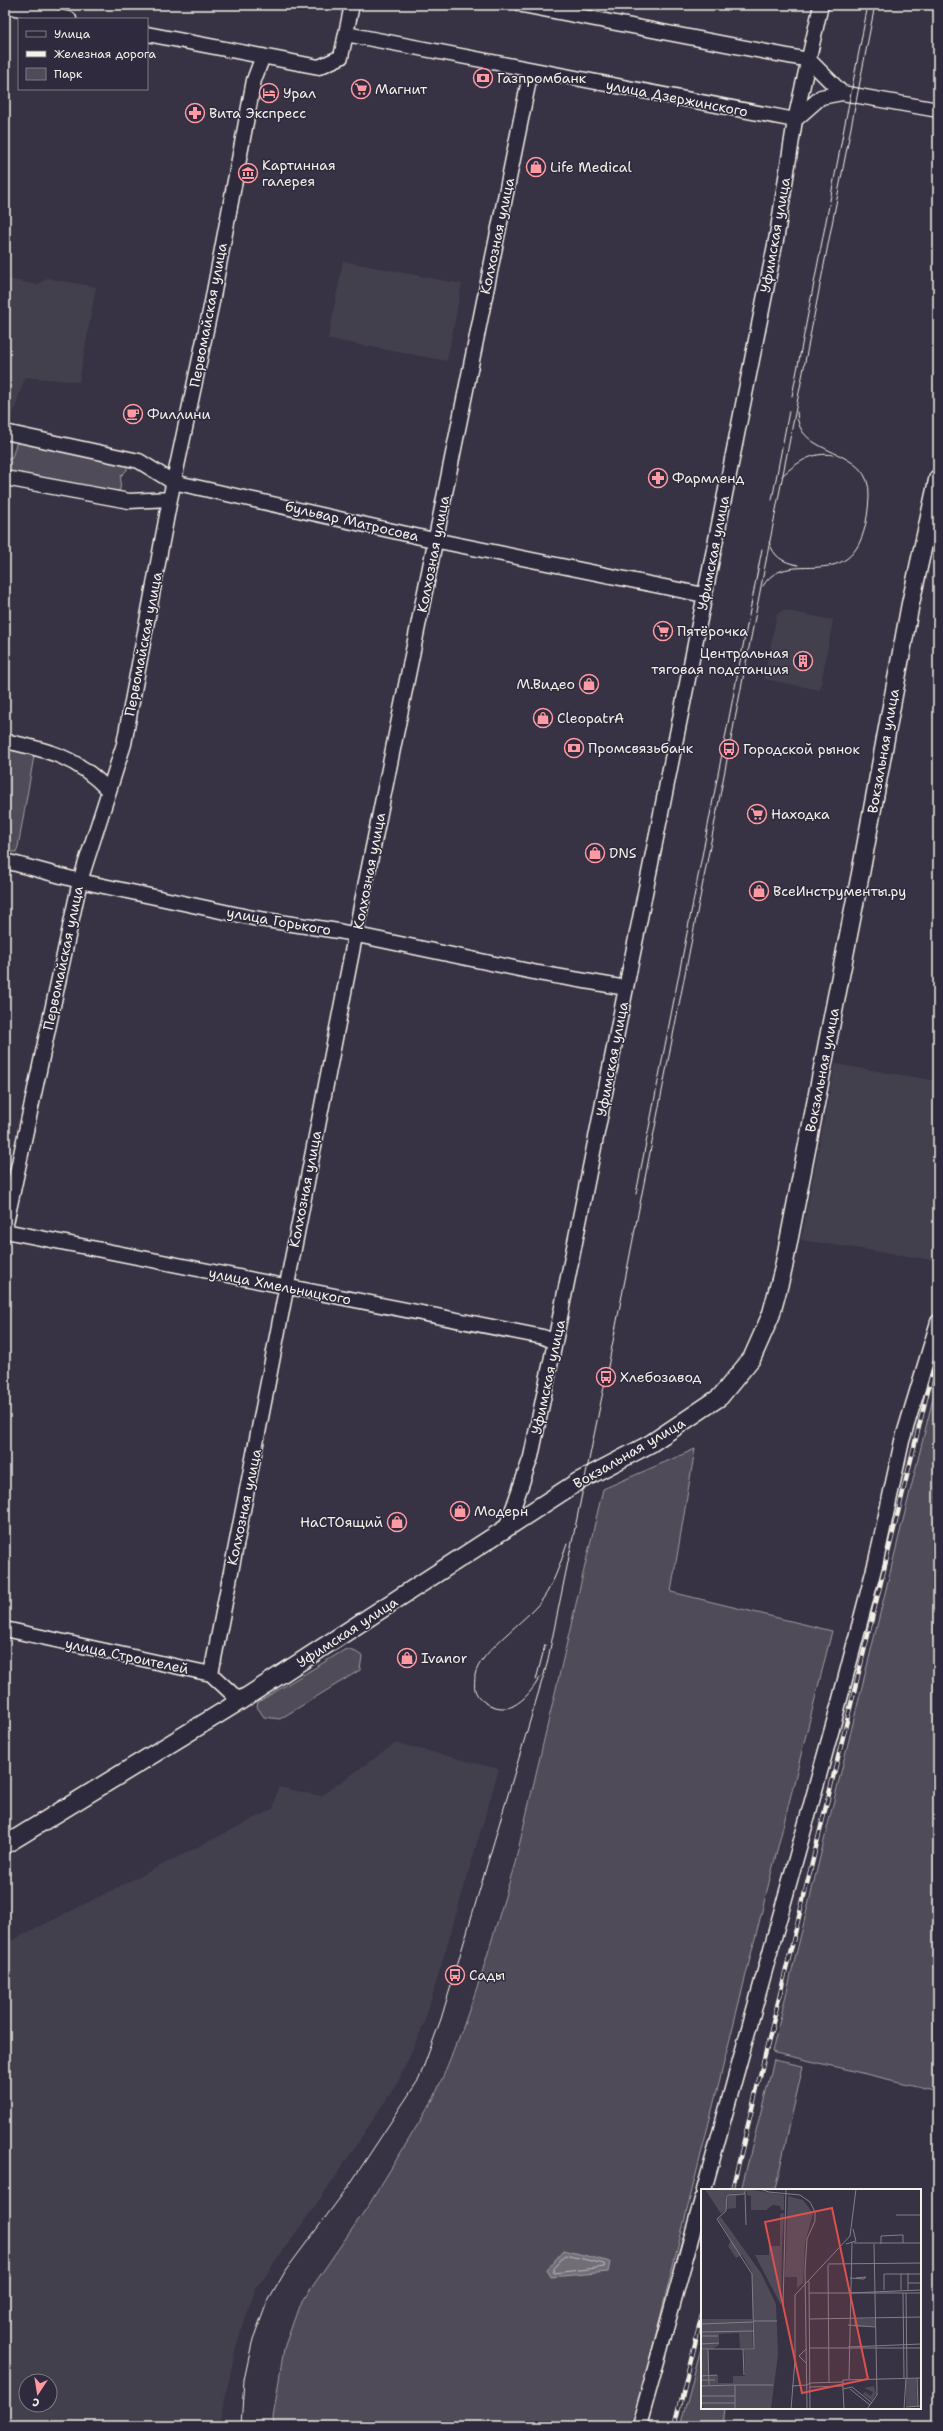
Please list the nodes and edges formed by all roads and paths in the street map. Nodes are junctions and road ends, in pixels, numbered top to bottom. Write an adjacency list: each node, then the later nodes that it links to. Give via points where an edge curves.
1 (352, 5): 7 (street)
2 (522, 5): 9 (street)
3 (820, 5): 9 (street, Уфимская улица)
4 (5, 6): 5 (street)
5 (64, 18)
6 (148, 34): 8 (street)
7 (346, 34): 8 (street, via 340,57 318,68); 10 (street, улица Дзержинского)
8 (262, 56): 17 (street, Первомайская улица, via 254,80 212,302)
9 (809, 60): 11 (street); 13 (street, Уфимская улица)
10 (531, 70): 13 (street, улица Дзержинского); 19 (street, Колхозная улица)
11 (842, 93): 12 (street); 13 (street, via 821,97)
12 (938, 110)
13 (795, 120): 20 (street, Уфимская улица, via 777,235)
14 (5, 432): 17 (street, бульвар Матросова, via 139,461)
15 (5, 478): 18 (street, via 129,501)
16 (938, 478): 31 (main road, Вокзальная улица, via 911,599 860,878 783,1270 771,1315 752,1358 720,1397 650,1444 579,1481)
17 (173, 482): 18 (street, Первомайская улица); 19 (street, бульвар Матросова)
18 (170, 499): 22 (street, Первомайская улица, via 124,744)
19 (436, 540): 20 (street, бульвар Матросова); 25 (street, Колхозная улица)
20 (704, 595): 26 (street, Уфимская улица)
21 (5, 741): 22 (street, via 45,749 77,762)
22 (108, 790): 24 (street, Первомайская улица)
23 (5, 861): 24 (street, улица Горького)
24 (80, 881): 25 (street, улица Горького, via 254,918); 27 (street, Первомайская улица)
25 (356, 934): 26 (street, улица Горького, via 538,973); 28 (street, Колхозная улица)
26 (626, 988): 30 (street, Уфимская улица)
27 (5, 1229): 28 (street, улица Хмельницкого)
28 (286, 1288): 30 (street, улица Хмельницкого, via 543,1337); 33 (street, Колхозная улица)
29 (938, 1322): 36 (street, via 902,1441 876,1561 837,1710)
30 (555, 1342): 31 (street, Уфимская улица, via 531,1457)
31 (505, 1531): 34 (main road, Уфимская улица)
32 (5, 1629): 33 (street, улица Строителей)
33 (211, 1674): 34 (street)
34 (240, 1701): 35 (main road, Уфимская улица)
35 (5, 1845)
36 (704, 2189)
37 (701, 2203): 38 (street)
38 (639, 2426)

